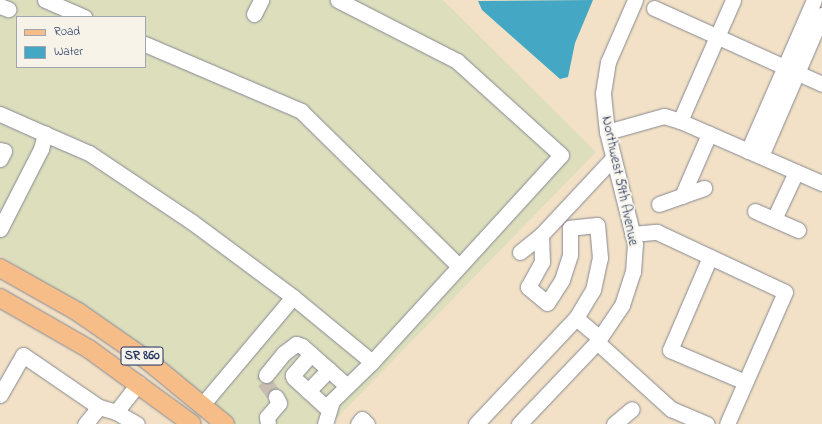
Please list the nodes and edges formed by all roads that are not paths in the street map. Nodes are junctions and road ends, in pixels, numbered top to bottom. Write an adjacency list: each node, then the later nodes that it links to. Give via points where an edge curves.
1 (45, 0): 10 (street)
2 (261, 0): 8 (street)
3 (338, 0): 40 (street, via 457,61 561,155)
4 (635, 0): 17 (street, Northwest 59th Avenue, via 605,75 603,93)
5 (733, 0): 11 (street)
6 (814, 0): 13 (street)
7 (654, 8): 11 (street)
8 (254, 14)
9 (822, 15): 13 (street)
10 (82, 16)
11 (717, 36): 13 (street); 16 (street)
12 (146, 44): 40 (street, via 301,111)
13 (791, 70): 14 (street); 21 (street)
14 (822, 84)
15 (0, 114): 18 (street)
16 (680, 121): 17 (street, via 664,116); 19 (street)
17 (607, 132): 22 (street, Northwest 59th Avenue)
18 (45, 134): 29 (street, via 41,149); 42 (street, via 93,156 192,222)
19 (709, 134): 21 (street); 27 (street)
20 (0, 150): 23 (street, via 4,151)
21 (754, 153): 24 (street)
22 (613, 158): 30 (street); 36 (street, Northwest 59th Avenue)
23 (0, 159)
24 (796, 172): 25 (street); 32 (street)
25 (822, 183)
26 (704, 188): 27 (street)
27 (682, 196): 28 (street)
28 (659, 204)
29 (5, 209): 34 (street)
30 (563, 211): 33 (street); 37 (street)
31 (755, 211): 32 (street)
32 (774, 219): 35 (street)
33 (570, 228): 37 (street, via 570,255 562,280 546,302 528,287 542,262); 44 (street, via 597,225 600,258 593,290)
34 (0, 229)
35 (798, 230)
36 (632, 234): 39 (street, via 657,232); 45 (street, Northwest 59th Avenue, via 635,244 631,278 622,305)
37 (541, 235): 38 (street)
38 (520, 252)
39 (710, 257): 51 (street, via 785,292); 51 (street, via 670,350)
40 (459, 266): 48 (street)
41 (0, 268): 57 (main road, SR 860, via 78,312 147,360)
42 (292, 296): 48 (street); 57 (street)
43 (0, 298): 46 (main road, SR 860)
44 (576, 318): 45 (street); 68 (street)
45 (598, 340): 69 (street, Northwest 59th Avenue); 71 (street, via 671,409)
46 (89, 349): 52 (main road, SR 860); 57 (main road, via 105,349 189,410 196,411)
47 (311, 354): 49 (street); 50 (street, via 296,344 284,353); 54 (street, via 294,375)
48 (372, 362): 53 (street)
49 (329, 369): 53 (street); 54 (street)
50 (266, 375)
51 (745, 382): 72 (street)
52 (138, 383): 61 (street); 63 (main road, SR 860)
53 (346, 385): 60 (street, via 332,401)
54 (308, 391): 60 (street)
55 (0, 395): 58 (street, via 24,356)
56 (276, 397): 65 (street, via 278,403 267,417)
57 (202, 405): 64 (main road, SR 860)
58 (98, 407): 61 (street); 62 (street)
59 (632, 409): 70 (street)
60 (327, 417)
61 (125, 419)
62 (85, 424)
63 (192, 424)
64 (225, 424)
65 (268, 424)
66 (358, 424): 67 (street, via 362,419)
67 (367, 424)
68 (476, 424)
69 (519, 424)
70 (614, 424)
71 (707, 424)
72 (727, 424)

